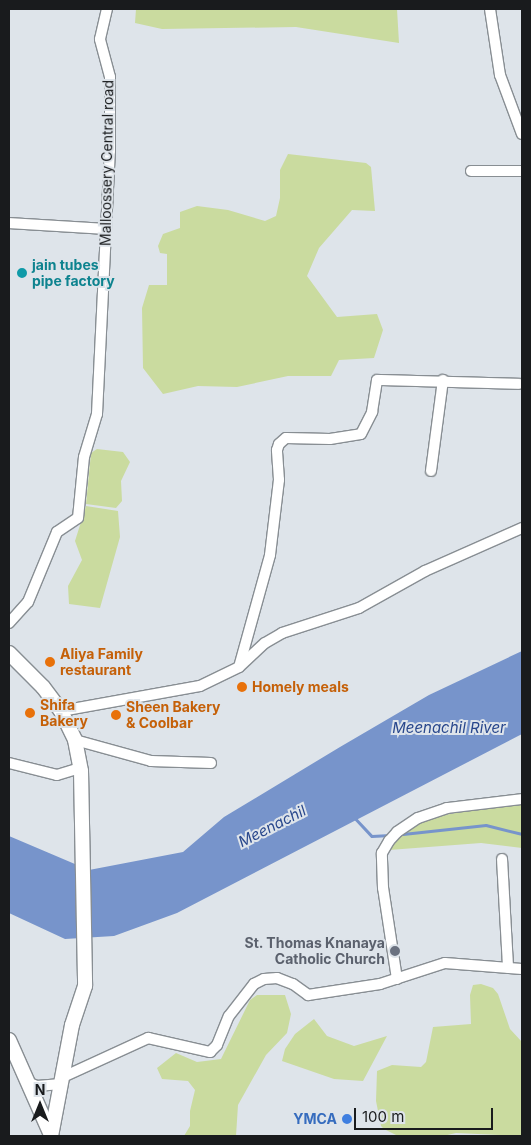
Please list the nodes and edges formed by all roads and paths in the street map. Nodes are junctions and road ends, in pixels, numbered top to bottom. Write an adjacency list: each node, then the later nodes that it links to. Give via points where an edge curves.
1 (107, 9): 7 (street, Malloossery Central road, via 100,39 110,77)
2 (490, 9): 3 (street, via 500,75)
3 (522, 134)
4 (471, 170): 5 (street)
5 (522, 171)
6 (9, 223): 7 (street)
7 (101, 229): 12 (street, Malloossery Central road, via 97,414 84,457 78,518 57,532 28,602)
8 (443, 380): 9 (street); 10 (street); 14 (street, via 377,380 372,412 361,434 330,439 286,438 279,444 279,480 270,555)
9 (519, 384)
10 (431, 471)
11 (522, 528): 14 (street, via 425,571 359,608 282,633 265,643)
12 (9, 623)
13 (9, 653): 15 (main road)
14 (239, 667): 15 (street, via 200,686)
15 (62, 711): 16 (main road)
16 (75, 740): 18 (street, via 151,761); 19 (main road)
17 (9, 763): 19 (street, via 57,775)
18 (211, 763)
19 (80, 770): 26 (main road, via 85,986 72,1025)
20 (522, 799): 24 (street, via 447,808 418,818 397,832 382,853 383,888)
21 (502, 860): 22 (street)
22 (508, 968): 23 (street); 24 (street, via 445,963)
23 (522, 969)
24 (397, 979): 26 (street, via 308,996 293,984 277,978 264,979 254,984 229,1016 217,1045 210,1052 148,1038)
25 (9, 1040): 27 (main road)
26 (62, 1081): 27 (street, via 38,1086); 28 (main road)
27 (27, 1082): 28 (main road)
28 (51, 1135)

